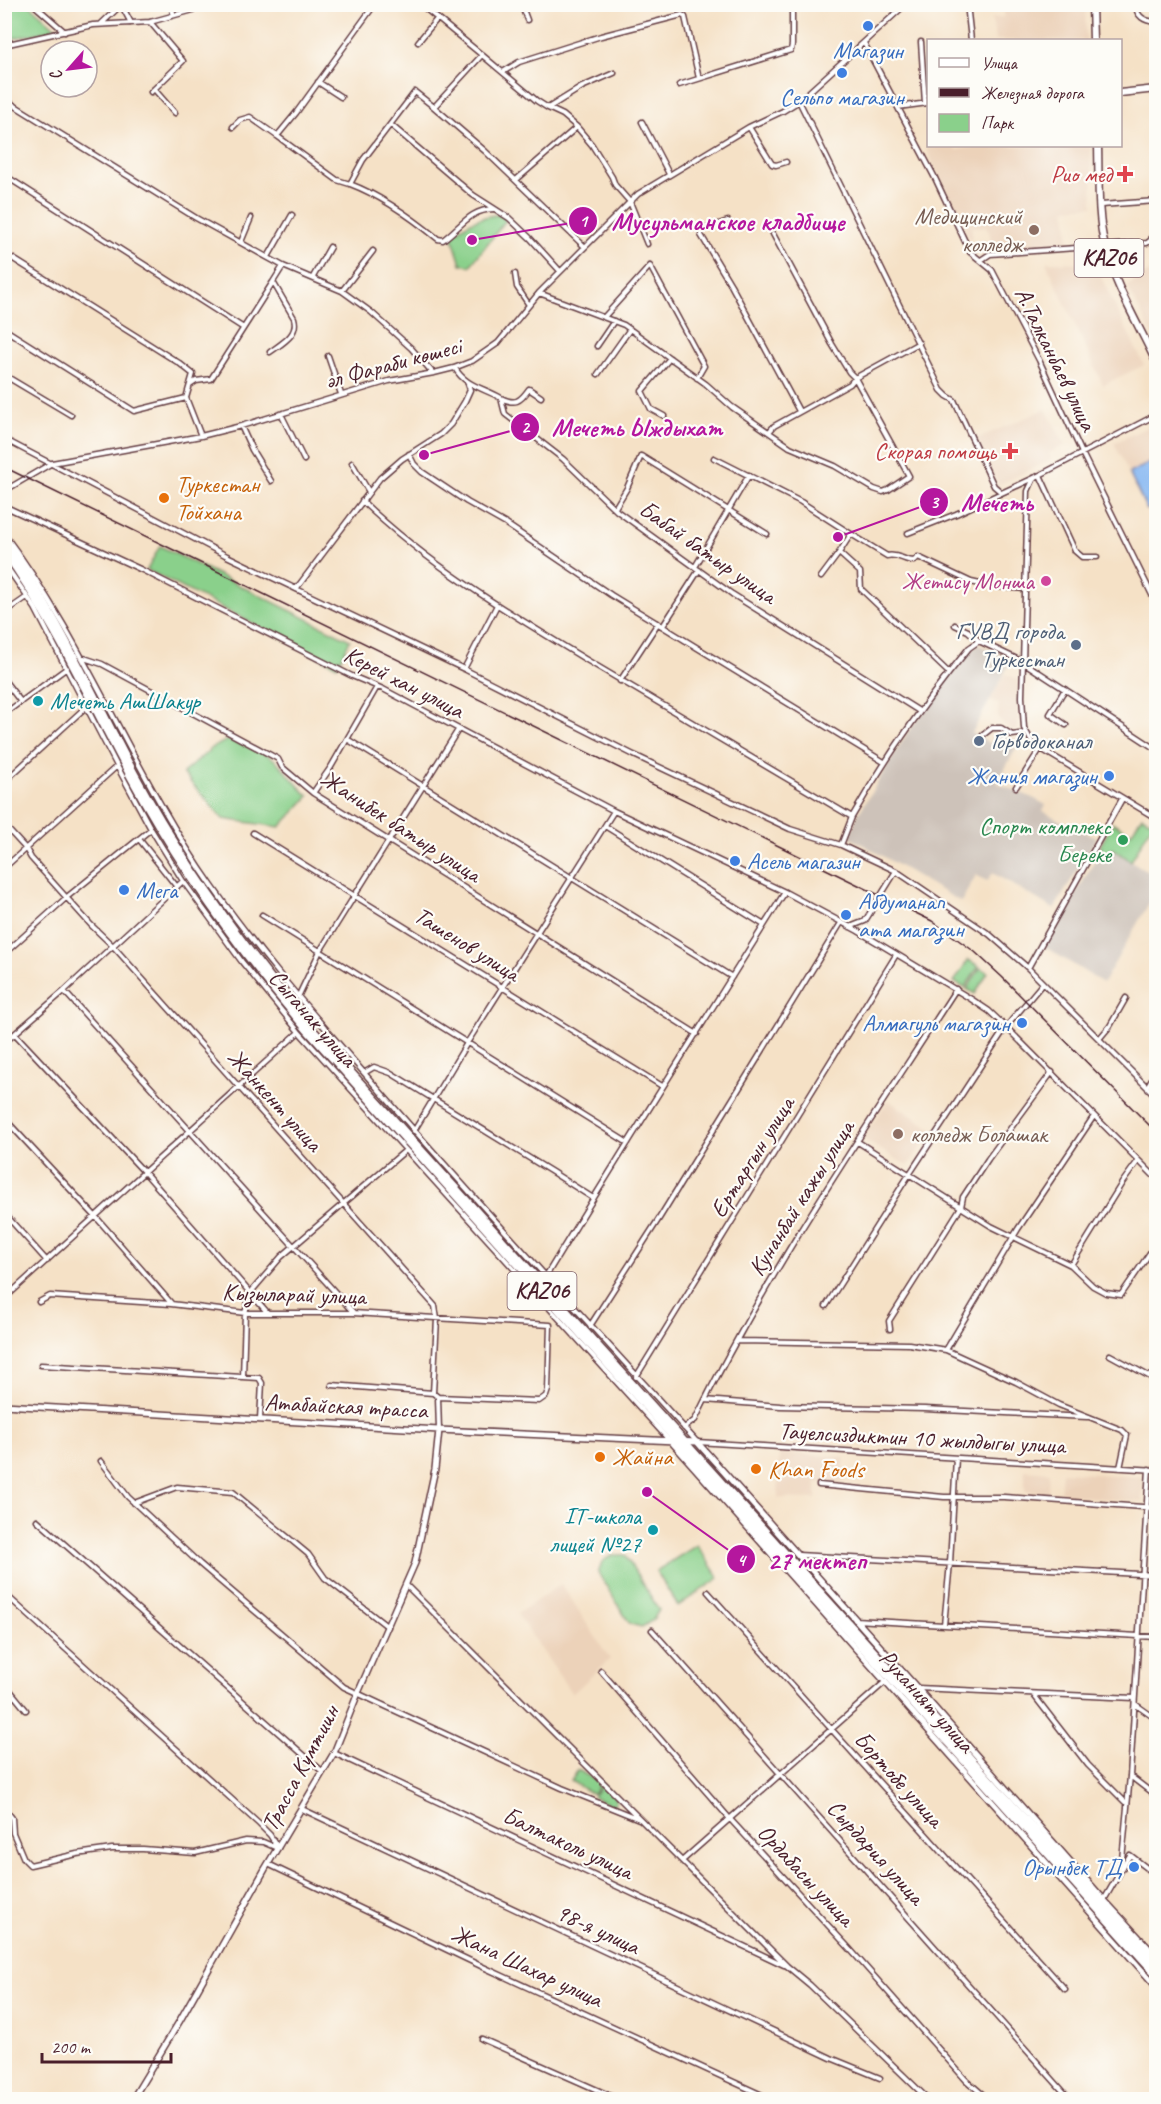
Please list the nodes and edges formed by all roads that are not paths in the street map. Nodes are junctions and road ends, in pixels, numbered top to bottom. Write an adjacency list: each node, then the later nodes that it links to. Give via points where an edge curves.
1 (33, 4): 21 (street)
2 (170, 4): 14 (street)
3 (215, 4): 14 (street)
4 (375, 4): 32 (street)
5 (420, 4): 15 (street)
6 (521, 4): 16 (street)
7 (792, 4): 31 (street, via 791,50)
8 (967, 4): 22 (street)
9 (1114, 4): 13 (street)
10 (1135, 4): 18 (street, via 1142,19)
11 (121, 5): 19 (street); 20 (street)
12 (904, 6): 26 (street, әл Фараби көшесі)
13 (1092, 6): 23 (main road)
14 (174, 15): 17 (street)
15 (437, 19): 24 (street); 28 (street)
16 (526, 20)
17 (150, 22): 20 (street); 43 (street, via 183,61 152,90)
18 (1156, 22)
19 (101, 24): 20 (street); 21 (street)
20 (132, 24)
21 (65, 32): 27 (street)
22 (971, 39)
23 (1093, 39)
24 (418, 42)
25 (921, 42): 39 (street)
26 (864, 43): 38 (street, әл Фараби көшесі); 41 (street, А.Талканбаев улица)
27 (4, 45)
28 (482, 55): 29 (street); 40 (street)
29 (502, 72): 31 (street, via 519,62 601,36 682,15); 42 (street)
30 (614, 73): 42 (street)
31 (699, 78): 33 (street)
32 (318, 82): 36 (street); 49 (street)
33 (679, 85)
34 (1156, 89): 35 (main road)
35 (1122, 93)
36 (341, 98)
37 (4, 99): 65 (street)
38 (799, 101): 48 (street, әл Фараби көшесі); 87 (street)
39 (927, 103): 41 (street)
40 (434, 107): 45 (street, via 415,92); 54 (street)
41 (898, 107): 73 (street, А.Талканбаев улица, via 970,252)
42 (548, 108): 47 (street)
43 (175, 113)
44 (642, 123): 52 (street)
45 (391, 125): 55 (street, via 363,160); 59 (street)
46 (234, 127): 49 (street, via 250,117)
47 (577, 127): 54 (street); 56 (street)
48 (749, 128): 51 (street, via 772,164); 52 (street, әл Фараби көшесі)
49 (277, 136): 55 (street, via 337,180)
50 (1098, 147): 58 (main road, KАZ06)
51 (786, 162)
52 (669, 174): 56 (street, әл Фараби көшесі)
53 (4, 175): 84 (street)
54 (516, 180): 67 (street)
55 (350, 184): 59 (street, via 409,216 442,240 473,213)
56 (630, 202): 66 (street); 67 (street, әл Фараби көшесі)
57 (1156, 202): 58 (street)
58 (1101, 205): 69 (main road, KАZ06)
59 (495, 209): 75 (street, via 530,238)
60 (292, 215): 72 (street)
61 (251, 218): 65 (street)
62 (728, 220): 105 (street, via 707,227 701,235)
63 (1156, 222): 69 (street, via 1150,242)
64 (772, 234): 98 (street)
65 (241, 242): 72 (street)
66 (647, 244)
67 (584, 246): 75 (street, әл Фараби көшесі)
68 (330, 247): 77 (street)
69 (1105, 247): 73 (street, via 990,254); 92 (main road, KАZ06, via 1113,273)
70 (373, 251): 79 (street)
71 (4, 253): 100 (street, via 179,363 193,374)
72 (268, 257): 74 (street)
73 (981, 260): 114 (street, А.Талканбаев улица, via 992,270)
74 (283, 266): 77 (street); 78 (street)
75 (560, 271): 80 (street, әл Фараби көшесі)
76 (515, 274): 81 (street)
77 (313, 277): 79 (street)
78 (273, 282): 84 (street); 89 (street, via 296,324 294,332)
79 (342, 291): 94 (street, via 371,312)
80 (539, 293): 81 (street, әл Фараби көшесі); 82 (street)
81 (529, 305): 93 (street, әл Фараби көшесі, via 498,343)
82 (605, 317): 83 (street); 97 (street, via 650,266 704,366)
83 (614, 321): 86 (street); 88 (street)
84 (243, 327): 100 (street, via 211,379)
85 (4, 329): 103 (street, via 134,411)
86 (630, 329): 91 (street); 95 (street)
87 (919, 343): 98 (street); 126 (street, via 941,390 954,400 994,486)
88 (597, 346)
89 (270, 352)
90 (328, 356): 101 (street)
91 (670, 358): 97 (street); 109 (street, via 642,391 651,409)
92 (1156, 362)
93 (454, 368): 94 (street, әл Фараби көшесі); 99 (street)
94 (434, 373): 101 (street, әл Фараби көшесі)
95 (598, 374)
96 (4, 375): 108 (street)
97 (697, 378): 111 (street)
98 (855, 378): 105 (street); 111 (street, via 909,476 888,490 874,489 835,466 790,447)
99 (468, 383): 104 (street); 115 (street, via 470,390 451,424)
100 (189, 386): 103 (street)
101 (341, 394): 106 (street, әл Фараби көшесі)
102 (541, 397): 104 (street, via 529,389 518,401 511,403)
103 (186, 398): 112 (street)
104 (501, 398): 129 (street, Бабай батыр улица, via 505,414 563,459)
105 (799, 411): 111 (street)
106 (281, 414): 110 (street, әл Фараби көшесі); 117 (street)
107 (1156, 415): 114 (street)
108 (71, 416)
109 (664, 416)
110 (241, 426): 112 (street, әл Фараби көшесі); 123 (street)
111 (769, 432)
112 (201, 436): 118 (street, әл Фараби көшесі)
113 (4, 439): 118 (street)
114 (1082, 453): 121 (street); 145 (street, А.Талканбаев улица)
115 (409, 454): 125 (street); 148 (street, via 422,472)
116 (714, 458): 120 (street)
117 (303, 460)
118 (52, 463): 124 (street, әл Фараби көшесі); 142 (street)
119 (352, 463): 125 (street)
120 (749, 474): 130 (street); 134 (street)
121 (1040, 474): 122 (street); 138 (street, via 1075,552 1082,557)
122 (1034, 478): 126 (street); 143 (street, via 1028,491)
123 (271, 481)
124 (4, 491)
125 (369, 492): 127 (street)
126 (1001, 492): 131 (street)
127 (362, 501): 142 (street); 146 (street, via 391,529)
128 (4, 506): 159 (street, Керей хан улица)
129 (615, 508): 130 (street, via 641,456); 140 (street, Бабай батыр улица)
130 (728, 510): 133 (street); 140 (street)
131 (908, 533)
132 (4, 534): 152 (street, via 54,605)
133 (767, 534)
134 (851, 534): 137 (street); 143 (street, via 887,556 892,554 910,561 918,557 971,582)
135 (4, 542): 280 (highway, KАZ06, via 47,607 162,823 249,951 311,1028)
136 (4, 551): 279 (highway, KАZ06, via 43,610 158,825 245,954 308,1031)
137 (839, 553): 141 (street); 156 (street, via 860,572 861,589)
138 (1097, 557)
139 (4, 563): 144 (street, Сыганак улица)
140 (697, 569): 150 (street); 163 (street, Бабай батыр улица)
141 (821, 577)
142 (296, 589): 155 (street)
143 (1025, 589): 153 (street)
144 (27, 597): 147 (street); 154 (street, Сыганак улица)
145 (1156, 603)
146 (497, 605): 155 (street); 158 (street)
147 (4, 612)
148 (658, 623): 150 (street); 158 (street)
149 (955, 625): 151 (street)
150 (663, 626): 172 (street)
151 (979, 641): 153 (street); 156 (street)
152 (83, 658): 177 (street, Жанибек батыр улица, via 102,664 278,759); 213 (street, via 180,837 246,933)
153 (1023, 662): 160 (street); 167 (street)
154 (67, 668): 161 (street); 162 (street, Сыганак улица)
155 (464, 669): 188 (street, via 790,829)
156 (949, 673): 163 (street)
157 (4, 680): 161 (street)
158 (620, 681): 180 (street)
159 (377, 687): 166 (street, Керей хан улица); 169 (street)
160 (1065, 689): 165 (street, via 1050,714); 171 (street)
161 (21, 702): 164 (street)
162 (87, 706): 173 (street, Сыганак улица); 174 (street)
163 (919, 711): 172 (street)
164 (4, 714)
165 (1066, 725)
166 (458, 730): 175 (street); 179 (street, Керей хан улица)
167 (1027, 733): 168 (street, via 1012,735 992,728); 170 (street)
168 (983, 735)
169 (347, 739): 175 (street); 177 (street)
170 (1040, 749): 176 (street); 178 (street)
171 (1156, 749)
172 (884, 762): 180 (street)
173 (117, 766): 184 (street, Сыганак улица); 189 (street)
174 (4, 782)
175 (424, 786): 187 (street); 192 (street)
176 (1016, 787)
177 (313, 793): 187 (street, Жанибек батыр улица)
178 (1122, 798): 181 (street); 207 (street)
179 (614, 811): 183 (street); 195 (street, Керей хан улица)
180 (852, 817): 188 (street)
181 (1156, 818)
182 (4, 825): 189 (street, Жанкент улица)
183 (605, 826): 192 (street); 200 (street)
184 (151, 829): 186 (street); 193 (street, Сыганак улица)
185 (253, 833): 196 (street, Ташенов улица)
186 (139, 839): 194 (street); 197 (street)
187 (389, 841): 196 (street); 202 (street, Жанибек батыр улица)
188 (841, 844): 191 (street)
189 (26, 849): 190 (street); 197 (street, Жанкент улица)
190 (4, 868)
191 (896, 872): 201 (street, via 865,921); 207 (street, via 988,933)
192 (572, 878): 202 (street); 208 (street)
193 (183, 881): 194 (street); 216 (street, Сыганак улица)
194 (177, 887): 203 (street)
195 (785, 892): 199 (street, Керей хан улица); 200 (street)
196 (356, 895): 204 (street); 210 (street, Ташенов улица)
197 (67, 897): 203 (street, Жанкент улица); 205 (street)
198 (262, 915): 204 (street)
199 (841, 923): 201 (street, Керей хан улица); 261 (street)
200 (764, 925): 208 (street)
201 (850, 927): 206 (street, Керей хан улица)
202 (536, 934): 210 (street); 218 (street, Жанибек батыр улица)
203 (113, 946): 212 (street); 226 (street, Жанкент улица)
204 (320, 951): 213 (street); 221 (street)
205 (4, 954)
206 (896, 955): 211 (street, Керей хан улица); 268 (street, Ертаргын улица)
207 (1028, 968): 209 (street)
208 (732, 977): 218 (street)
209 (1043, 983): 215 (street); 219 (street)
210 (502, 988): 221 (street); 225 (street, Ташенов улица)
211 (956, 989): 215 (street, Керей хан улица); 234 (street, Кунанбай кажы улица)
212 (64, 991): 217 (street); 232 (street)
213 (298, 998): 224 (street)
214 (1126, 998): 219 (street)
215 (1006, 1027): 222 (street, Керей хан улица); 239 (street)
216 (299, 1032): 226 (street); 236 (street, Сыганак улица)
217 (15, 1034): 220 (street); 238 (street)
218 (697, 1034): 225 (street)
219 (1099, 1039): 227 (street)
220 (4, 1043)
221 (467, 1043): 229 (street); 235 (street)
222 (1052, 1072): 230 (street, Керей хан улица); 243 (street, via 988,1159 963,1197)
223 (1156, 1072): 227 (street)
224 (364, 1073): 229 (street, via 381,1068); 233 (street)
225 (662, 1086): 235 (street)
226 (239, 1087): 232 (street); 242 (street, Жанкент улица)
227 (1147, 1087): 228 (street)
228 (1156, 1096)
229 (432, 1100): 233 (street); 241 (street)
230 (1094, 1116): 237 (street, Керей хан улица); 246 (street)
231 (4, 1118): 245 (street)
232 (191, 1130): 238 (street); 248 (street)
233 (414, 1131): 251 (street)
234 (858, 1142): 239 (street); 263 (street, Кунанбай кажы улица, via 780,1264)
235 (629, 1143): 241 (street)
236 (406, 1150): 242 (street); 279 (street, Сыганак улица)
237 (1138, 1161): 240 (street, Керей хан улица); 250 (street)
238 (145, 1173): 245 (street); 252 (street)
239 (909, 1174): 243 (street); 256 (street)
240 (1156, 1178)
241 (593, 1198): 251 (street)
242 (343, 1204): 248 (street); 260 (street, Жанкент улица, via 435,1306)
243 (961, 1207): 246 (street); 262 (street, via 889,1321)
244 (4, 1213): 249 (street)
245 (96, 1217): 249 (street); 255 (street)
246 (1014, 1237): 250 (street); 264 (street)
247 (1156, 1244): 250 (street, via 1119,1296 1093,1286)
248 (294, 1247): 252 (street); 259 (street)
249 (47, 1261): 253 (street)
250 (1071, 1265)
251 (546, 1276): 261 (street)
252 (251, 1293): 257 (street); 258 (street)
253 (4, 1299)
254 (39, 1302): 255 (street, Кызыларай улица, via 50,1296)
255 (171, 1304): 257 (street, Кызыларай улица)
256 (826, 1306)
257 (245, 1313): 258 (street, Кызыларай улица); 267 (street)
258 (268, 1313): 259 (street, Кызыларай улица)
259 (353, 1313): 260 (street, Кызыларай улица)
260 (437, 1319): 271 (street, Жанкент улица); 272 (street, Кызыларай улица, via 550,1325 548,1390 539,1401)
261 (590, 1326): 268 (street)
262 (890, 1329)
263 (737, 1341): 264 (street, via 909,1344); 273 (street, Кунанбай кажы улица)
264 (945, 1350): 275 (street)
265 (1110, 1355): 269 (street)
266 (41, 1365): 267 (street)
267 (243, 1377): 276 (street, via 259,1378 262,1383)
268 (636, 1377): 277 (street)
269 (1156, 1380)
270 (332, 1385): 271 (street)
271 (434, 1393): 272 (street)
272 (438, 1397): 278 (street)
273 (705, 1400): 275 (street); 277 (street, Кунанбай кажы улица, via 695,1420)
274 (4, 1405): 276 (main road, Атабайская трасса)
275 (1090, 1417): 284 (street, via 1127,1435)
276 (260, 1419): 278 (main road, Атабайская трасса)
277 (684, 1428): 281 (street)
278 (439, 1430): 279 (main road, Атабайская трасса); 297 (main road, Трасса Кумтиин, via 420,1542)
279 (674, 1440): 280 (main road, Атабайская трасса); 307 (main road, Руханият улица); 335 (highway, KАZ06)
280 (686, 1441): 281 (main road, Тауелсиздиктин 10 жылдыгы улица); 333 (highway, KАZ06)
281 (697, 1442): 282 (street, Тауелсиздиктин 10 жылдыгы улица); 293 (main road, Руханият улица)
282 (956, 1458): 284 (street, Тауелсиздиктин 10 жылдыгы улица); 288 (street)
283 (101, 1461): 289 (street)
284 (1120, 1468): 285 (street, Тауелсиздиктин 10 жылдыгы улица)
285 (1149, 1469): 286 (street, Тауелсиздиктин 10 жылдыгы улица); 290 (street)
286 (1156, 1470)
287 (819, 1485): 288 (street)
288 (953, 1497): 290 (street); 294 (street)
289 (134, 1503): 302 (street, via 177,1487 233,1492 308,1554 325,1578); 310 (street, via 344,1687)
290 (1147, 1508): 291 (street); 295 (street)
291 (1156, 1509)
292 (37, 1520): 317 (street)
293 (797, 1555): 294 (street); 300 (main road, Руханият улица)
294 (950, 1563): 295 (street); 301 (street)
295 (1142, 1574): 296 (street); 304 (street)
296 (1156, 1575)
297 (406, 1585): 302 (main road, Трасса Кумтиин); 325 (street)
298 (708, 1592): 315 (street, Бортобе улица)
299 (4, 1593): 326 (street, via 259,1824)
300 (855, 1620): 301 (street); 309 (main road, Руханият улица)
301 (944, 1625): 304 (street)
302 (388, 1628): 310 (main road, Трасса Кумтиин)
303 (652, 1630): 318 (street, Сырдария улица)
304 (1140, 1636): 305 (street); 312 (street)
305 (1156, 1637)
306 (601, 1671): 324 (street, Ордабасы улица)
307 (886, 1682): 315 (street); 336 (main road, Руханият улица)
308 (4, 1683): 313 (street)
309 (917, 1688): 311 (street); 331 (main road, Руханият улица)
310 (358, 1693): 316 (main road, Трасса Кумтиин); 325 (street)
311 (1033, 1694): 312 (street); 321 (street, via 1088,1766)
312 (1134, 1701): 314 (street); 319 (street)
313 (26, 1710)
314 (1156, 1719)
315 (831, 1730): 318 (street); 337 (street, Бортобе улица)
316 (334, 1753): 317 (main road, Трасса Кумтиин); 334 (street, Балтаколь улица)
317 (323, 1772): 323 (main road, Трасса Кумтиин)
318 (780, 1774): 324 (street); 345 (street, Сырдария улица)
319 (1130, 1776): 320 (street); 321 (street)
320 (1156, 1796)
321 (1126, 1803): 329 (street)
322 (4, 1808): 326 (street, via 12,1818 13,1833 30,1865 112,1849 195,1854 246,1841)
323 (302, 1809): 326 (main road, Трасса Кумтиин); 339 (street, 98-я улица)
324 (730, 1818): 327 (street); 344 (street, Ордабасы улица, via 966,2080)
325 (640, 1820): 327 (street)
326 (278, 1848): 328 (main road, Трасса Кумтиин)
327 (683, 1860): 334 (street)
328 (268, 1863): 340 (main road, Трасса Кумтиин); 342 (street, Жана Шахар улица)
329 (1120, 1870): 330 (street, via 1131,1855); 331 (street)
330 (1156, 1875)
331 (1104, 1900): 332 (main road, Руханият улица)
332 (1156, 1956)
333 (1156, 1964)
334 (787, 1966): 343 (street)
335 (1156, 1974)
336 (1156, 1986)
337 (1065, 1989)
338 (482, 2039): 341 (street)
339 (880, 2078)
340 (132, 2100)
341 (620, 2100)
342 (773, 2100)
343 (929, 2100)
344 (989, 2100)
345 (1071, 2100)

